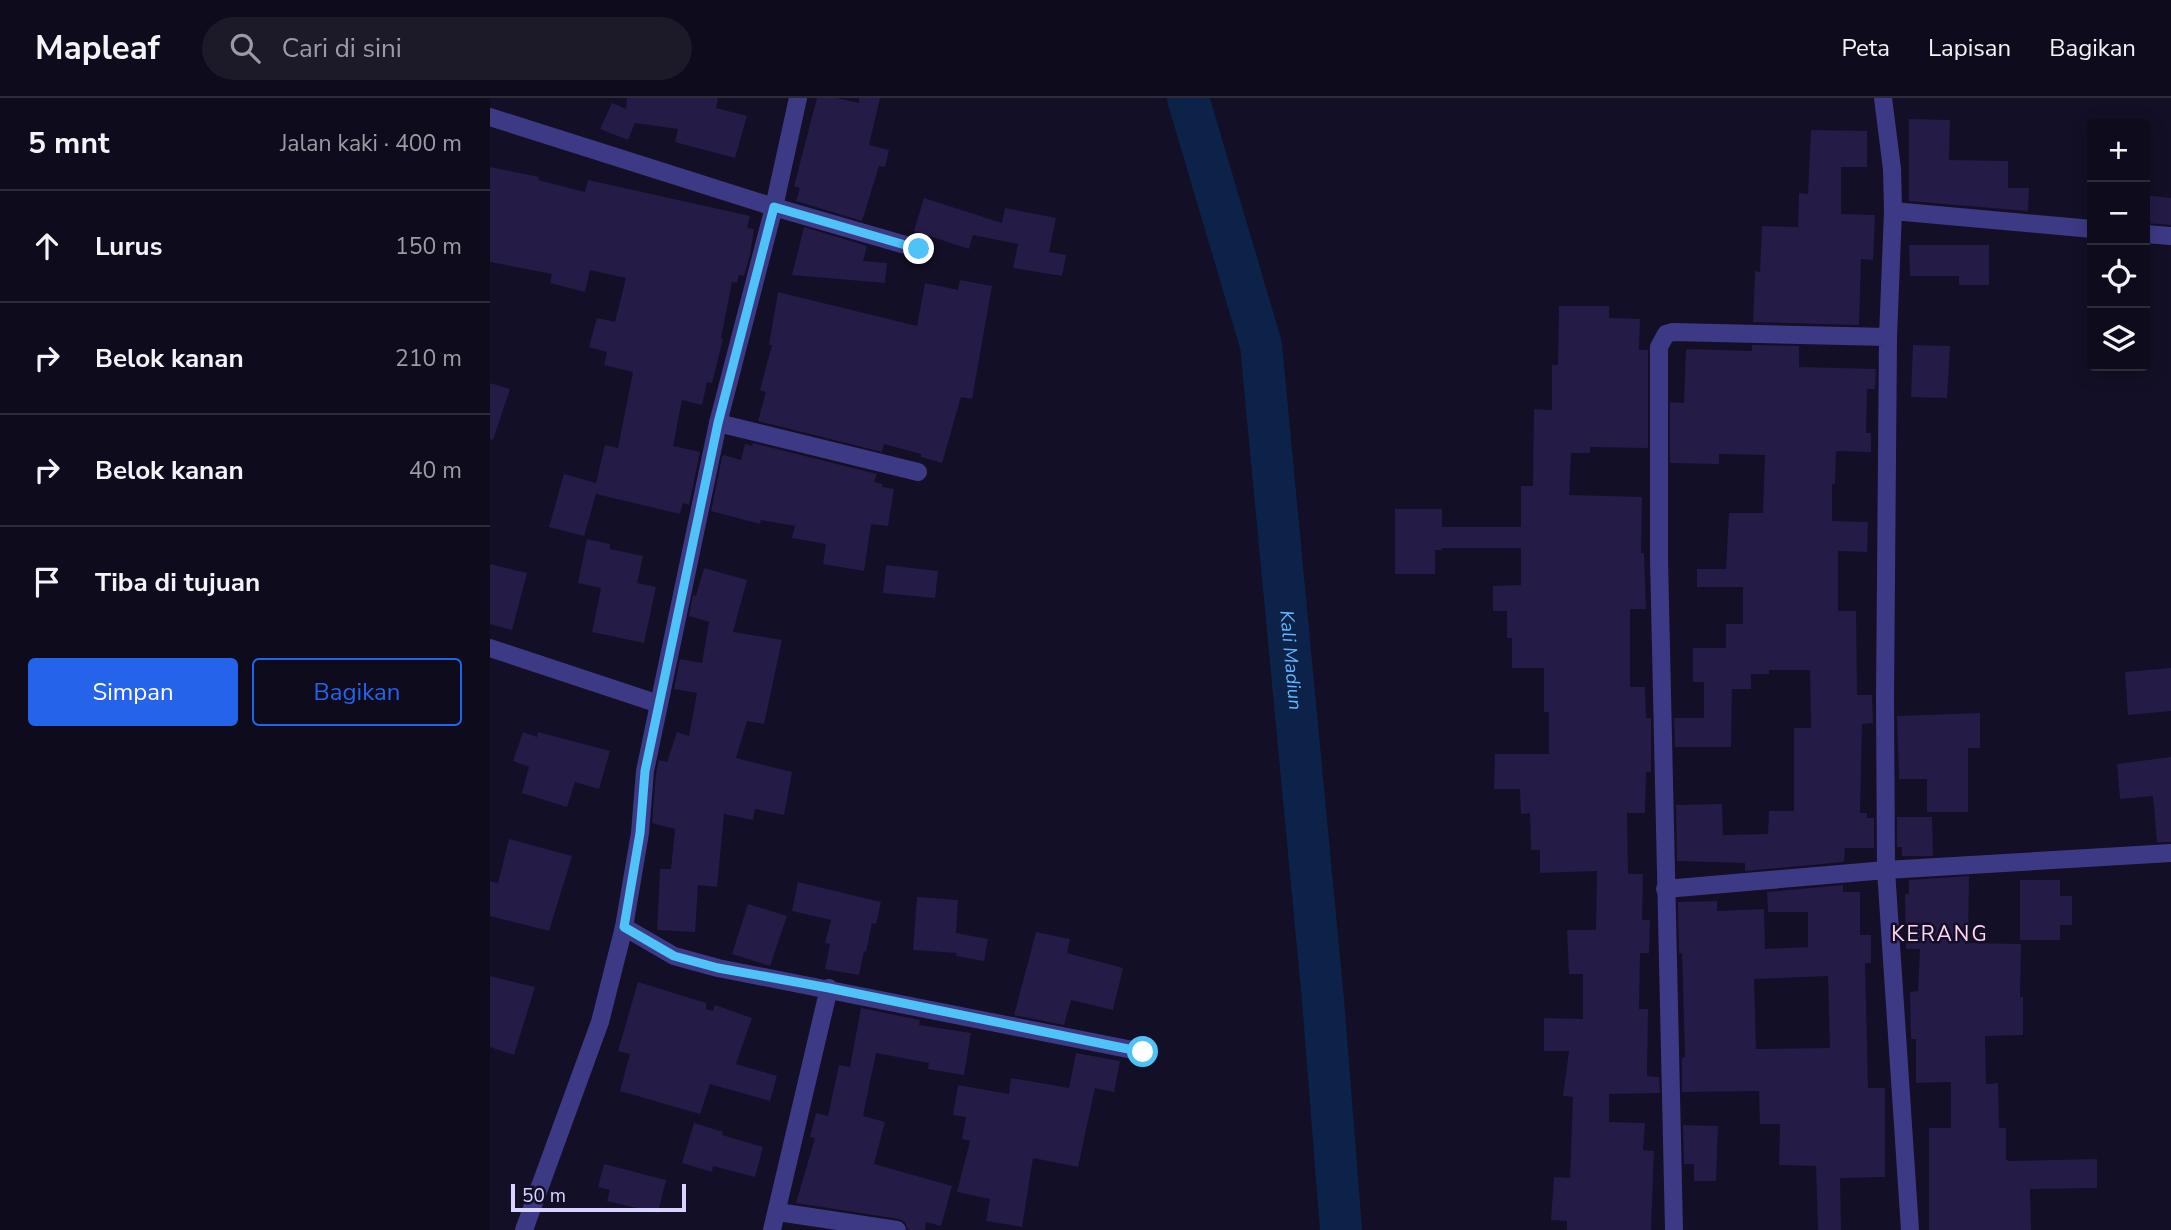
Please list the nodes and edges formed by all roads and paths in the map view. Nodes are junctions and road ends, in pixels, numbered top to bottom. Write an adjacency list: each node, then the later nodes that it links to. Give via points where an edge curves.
1 (798, 98): 4 (street)
2 (1883, 98): 5 (street)
3 (490, 117): 4 (street)
4 (774, 207): 9 (street); 11 (street)
5 (1893, 211): 6 (street); 10 (street)
6 (2087, 229)
7 (2150, 234): 8 (street)
8 (2171, 236)
9 (919, 249)
10 (1888, 337): 16 (street); 17 (street, via 1673,332 1662,338 1659,559)
11 (718, 423): 12 (street); 14 (street)
12 (918, 472)
13 (490, 648): 14 (street)
14 (659, 704): 18 (street)
15 (2171, 853): 16 (street)
16 (1886, 870): 17 (street); 26 (street)
17 (1665, 889): 25 (street)
18 (624, 927): 19 (street, via 674,956); 22 (street, via 600,1022)
19 (829, 988): 20 (street); 21 (street)
20 (1143, 1052)
21 (778, 1212): 23 (street); 24 (street)
22 (524, 1230)
23 (772, 1230)
24 (897, 1230)
25 (1674, 1230)
26 (1910, 1230)

